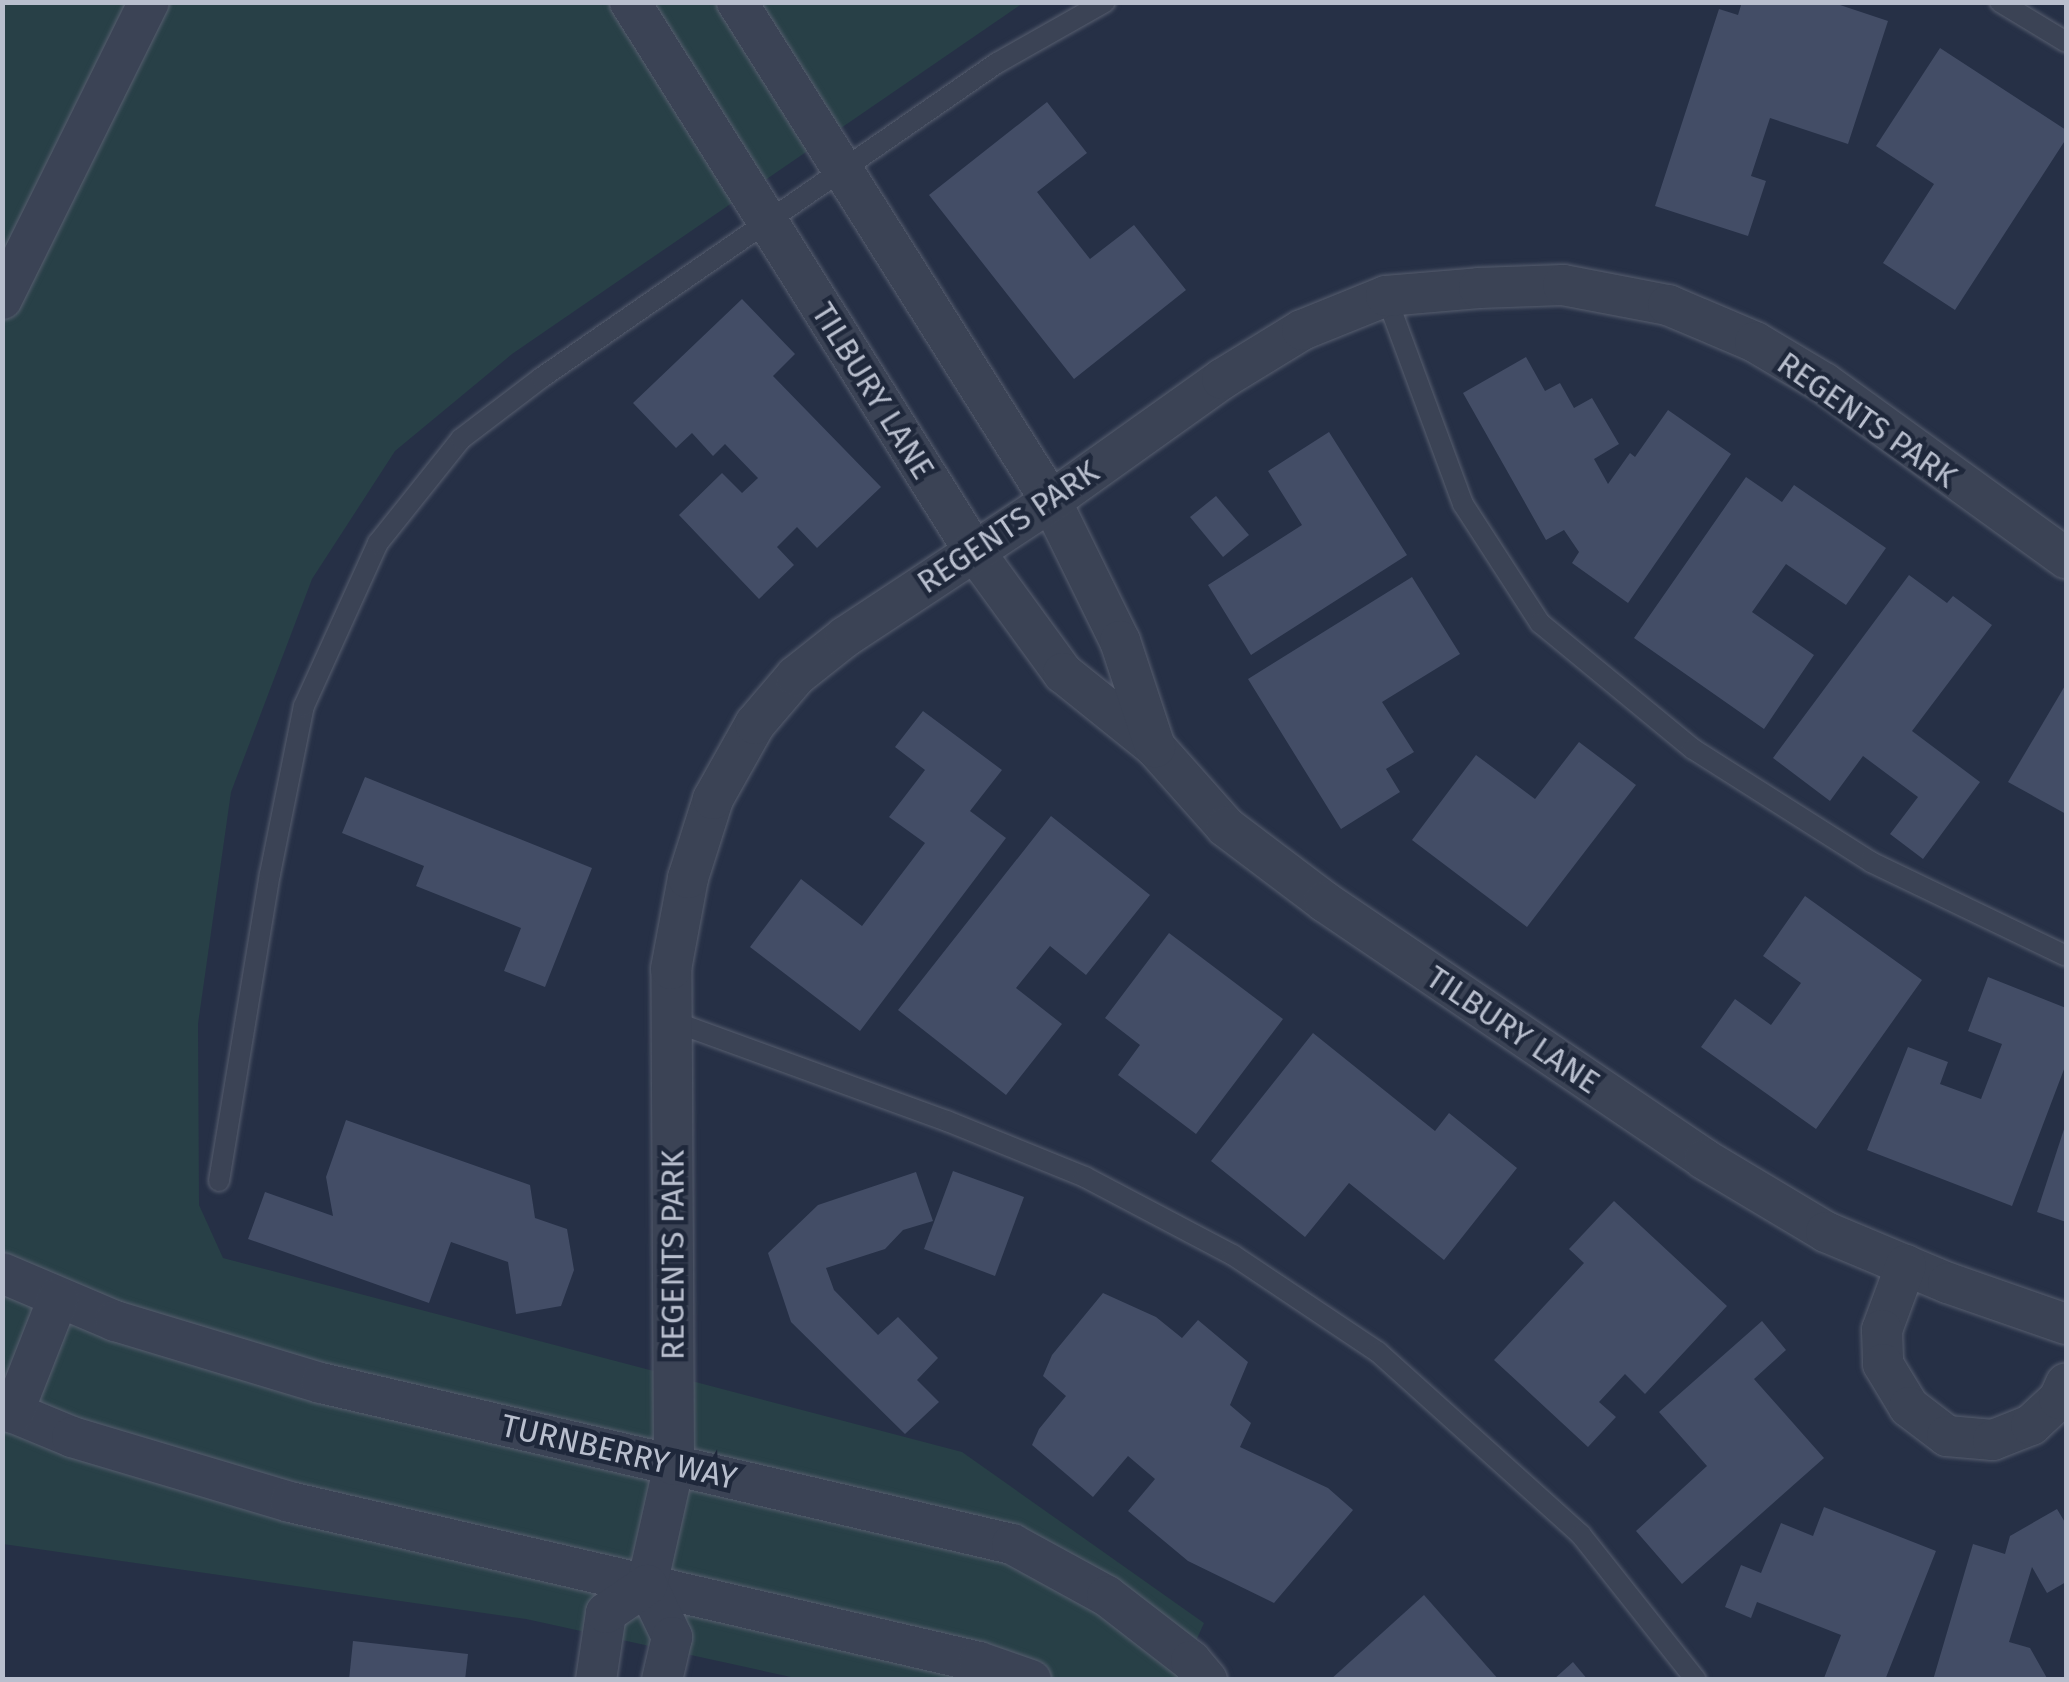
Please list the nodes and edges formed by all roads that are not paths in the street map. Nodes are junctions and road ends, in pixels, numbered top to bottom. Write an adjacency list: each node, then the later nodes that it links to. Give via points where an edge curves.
1 (149, 2): 10 (street)
2 (630, 2): 8 (street, TILBURY LANE)
3 (737, 2): 7 (street, TILBURY LANE)
4 (1105, 2): 7 (lane, via 997,64)
5 (2000, 2): 6 (lane)
6 (2066, 42)
7 (844, 167): 8 (lane); 11 (street, TILBURY LANE)
8 (766, 222): 12 (street, TILBURY LANE); 17 (lane, via 461,438 378,543 304,706)
9 (1386, 296): 11 (street, REGENTS PARK, via 1302,330); 13 (street, REGENTS PARK, via 1564,285 1668,304 1755,342 1824,383); 15 (lane, via 1463,504 1540,624 1693,749 1855,852)
10 (2, 299)
11 (1051, 501): 12 (street, REGENTS PARK); 14 (street, TILBURY LANE, via 1120,641)
12 (974, 551): 14 (street, TILBURY LANE, via 1063,673); 16 (street, REGENTS PARK, via 845,637 796,676 755,724 713,799 688,878 671,969)
13 (2066, 558)
14 (1155, 747): 18 (street, TILBURY LANE, via 1226,827 1325,902 1704,1159 1826,1232)
15 (2066, 956)
16 (672, 1022): 24 (street, REGENTS PARK); 26 (lane, via 1068,1170 1233,1254 1393,1365 1581,1535)
17 (219, 1181)
18 (1906, 1266): 21 (street, TILBURY LANE); 22 (street, via 1882,1330 1884,1364 1909,1407 1947,1436 1992,1440 2030,1425 2059,1399)
19 (2, 1273): 20 (street, TURNBERRY WAY)
20 (58, 1299): 23 (street); 24 (street, TURNBERRY WAY, via 321,1383)
21 (2066, 1324)
22 (2066, 1382)
23 (8, 1410): 25 (street, via 72,1437 290,1502)
24 (674, 1465): 25 (street, REGENTS PARK); 30 (street, TURNBERRY WAY, via 1012,1544 1107,1596)
25 (647, 1585): 27 (street, via 606,1612); 28 (street, via 672,1636); 29 (street)
26 (1692, 1672): 31 (lane)
27 (596, 1680)
28 (662, 1680)
29 (1031, 1680)
30 (1207, 1680)
31 (1706, 1680)

